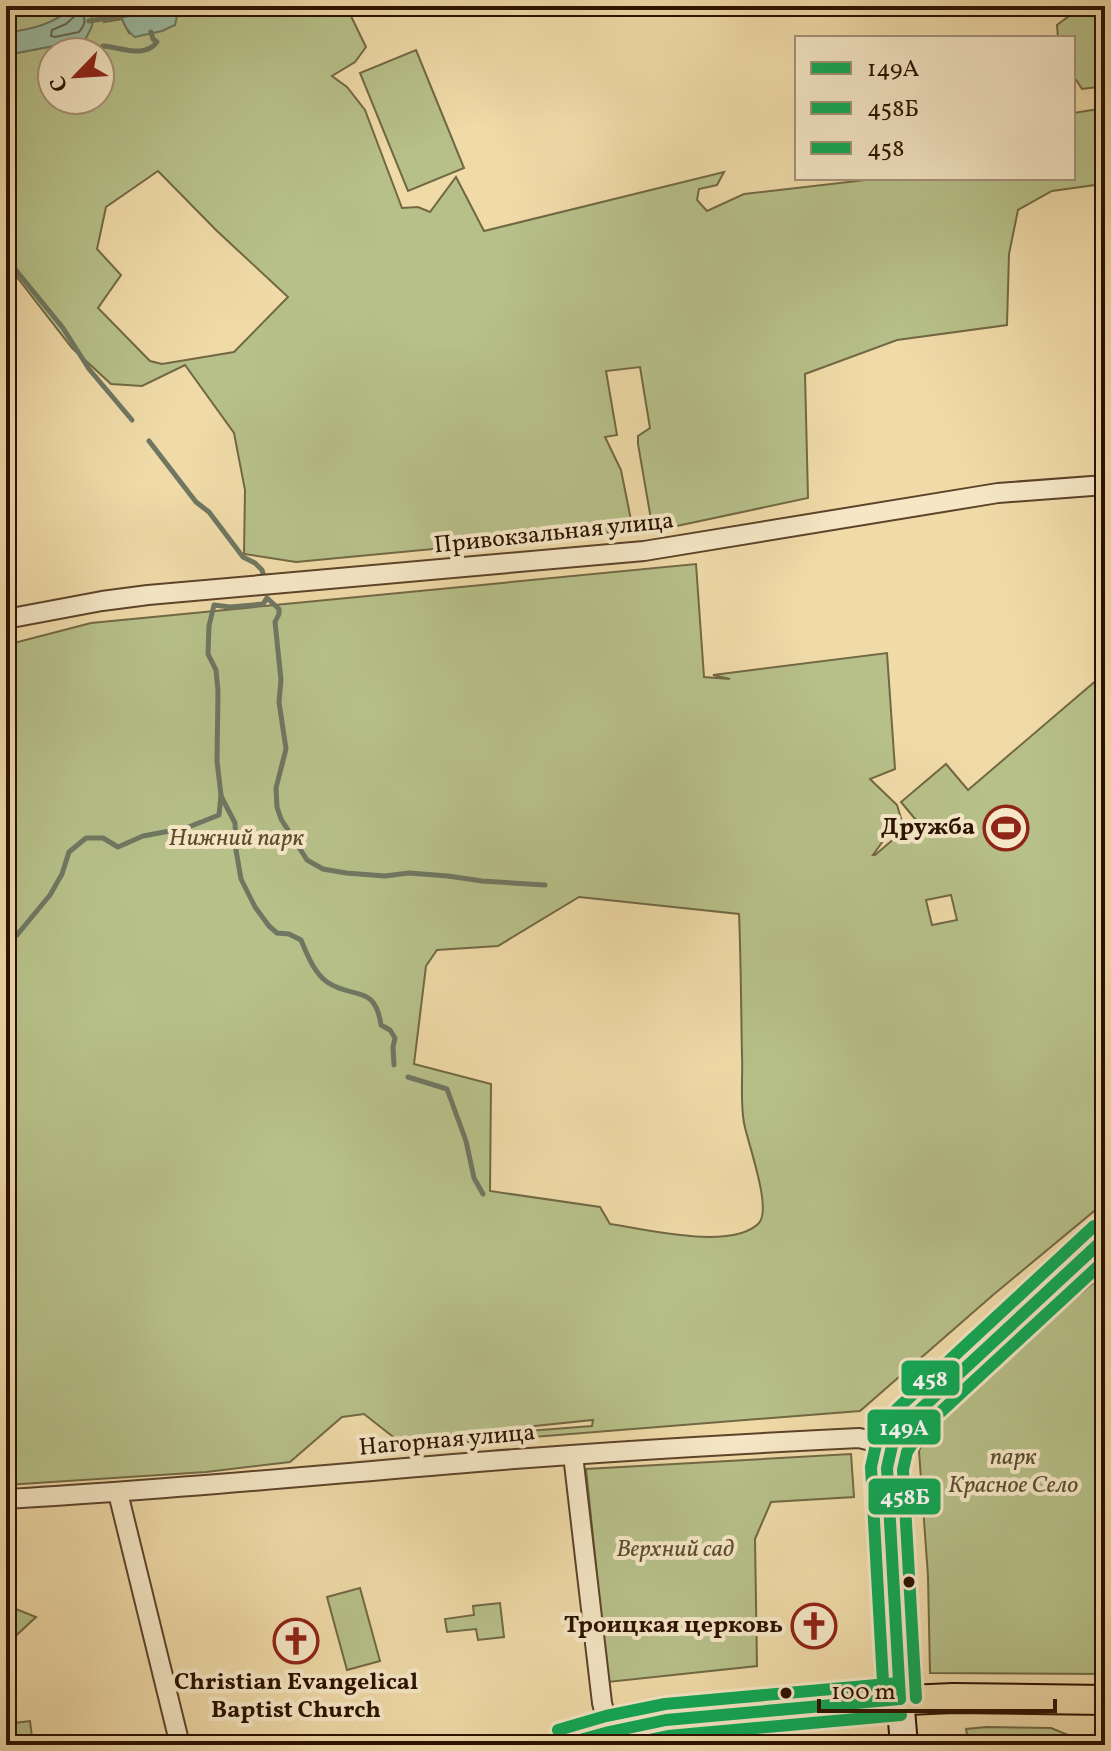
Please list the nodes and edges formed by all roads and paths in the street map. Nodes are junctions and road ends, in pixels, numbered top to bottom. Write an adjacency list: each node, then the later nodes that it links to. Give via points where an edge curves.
1 (1105, 485): 2 (street, Привокзальная улица, via 998,493 644,551 148,595)
2 (6, 619)
3 (1105, 1238): 4 (main road, via 908,1421)
4 (892, 1446): 5 (street, Нагорная улица, via 859,1438); 8 (main road, via 888,1509)
5 (573, 1455): 6 (street, Нагорная улица); 10 (street, via 602,1703)
6 (118, 1493): 7 (street, Нагорная улица); 11 (street)
7 (6, 1499)
8 (900, 1699): 9 (main road); 10 (main road, via 666,1720); 13 (main road)
9 (1105, 1700)
10 (611, 1738): 12 (main road)
11 (180, 1745)
12 (562, 1745)
13 (904, 1745)

